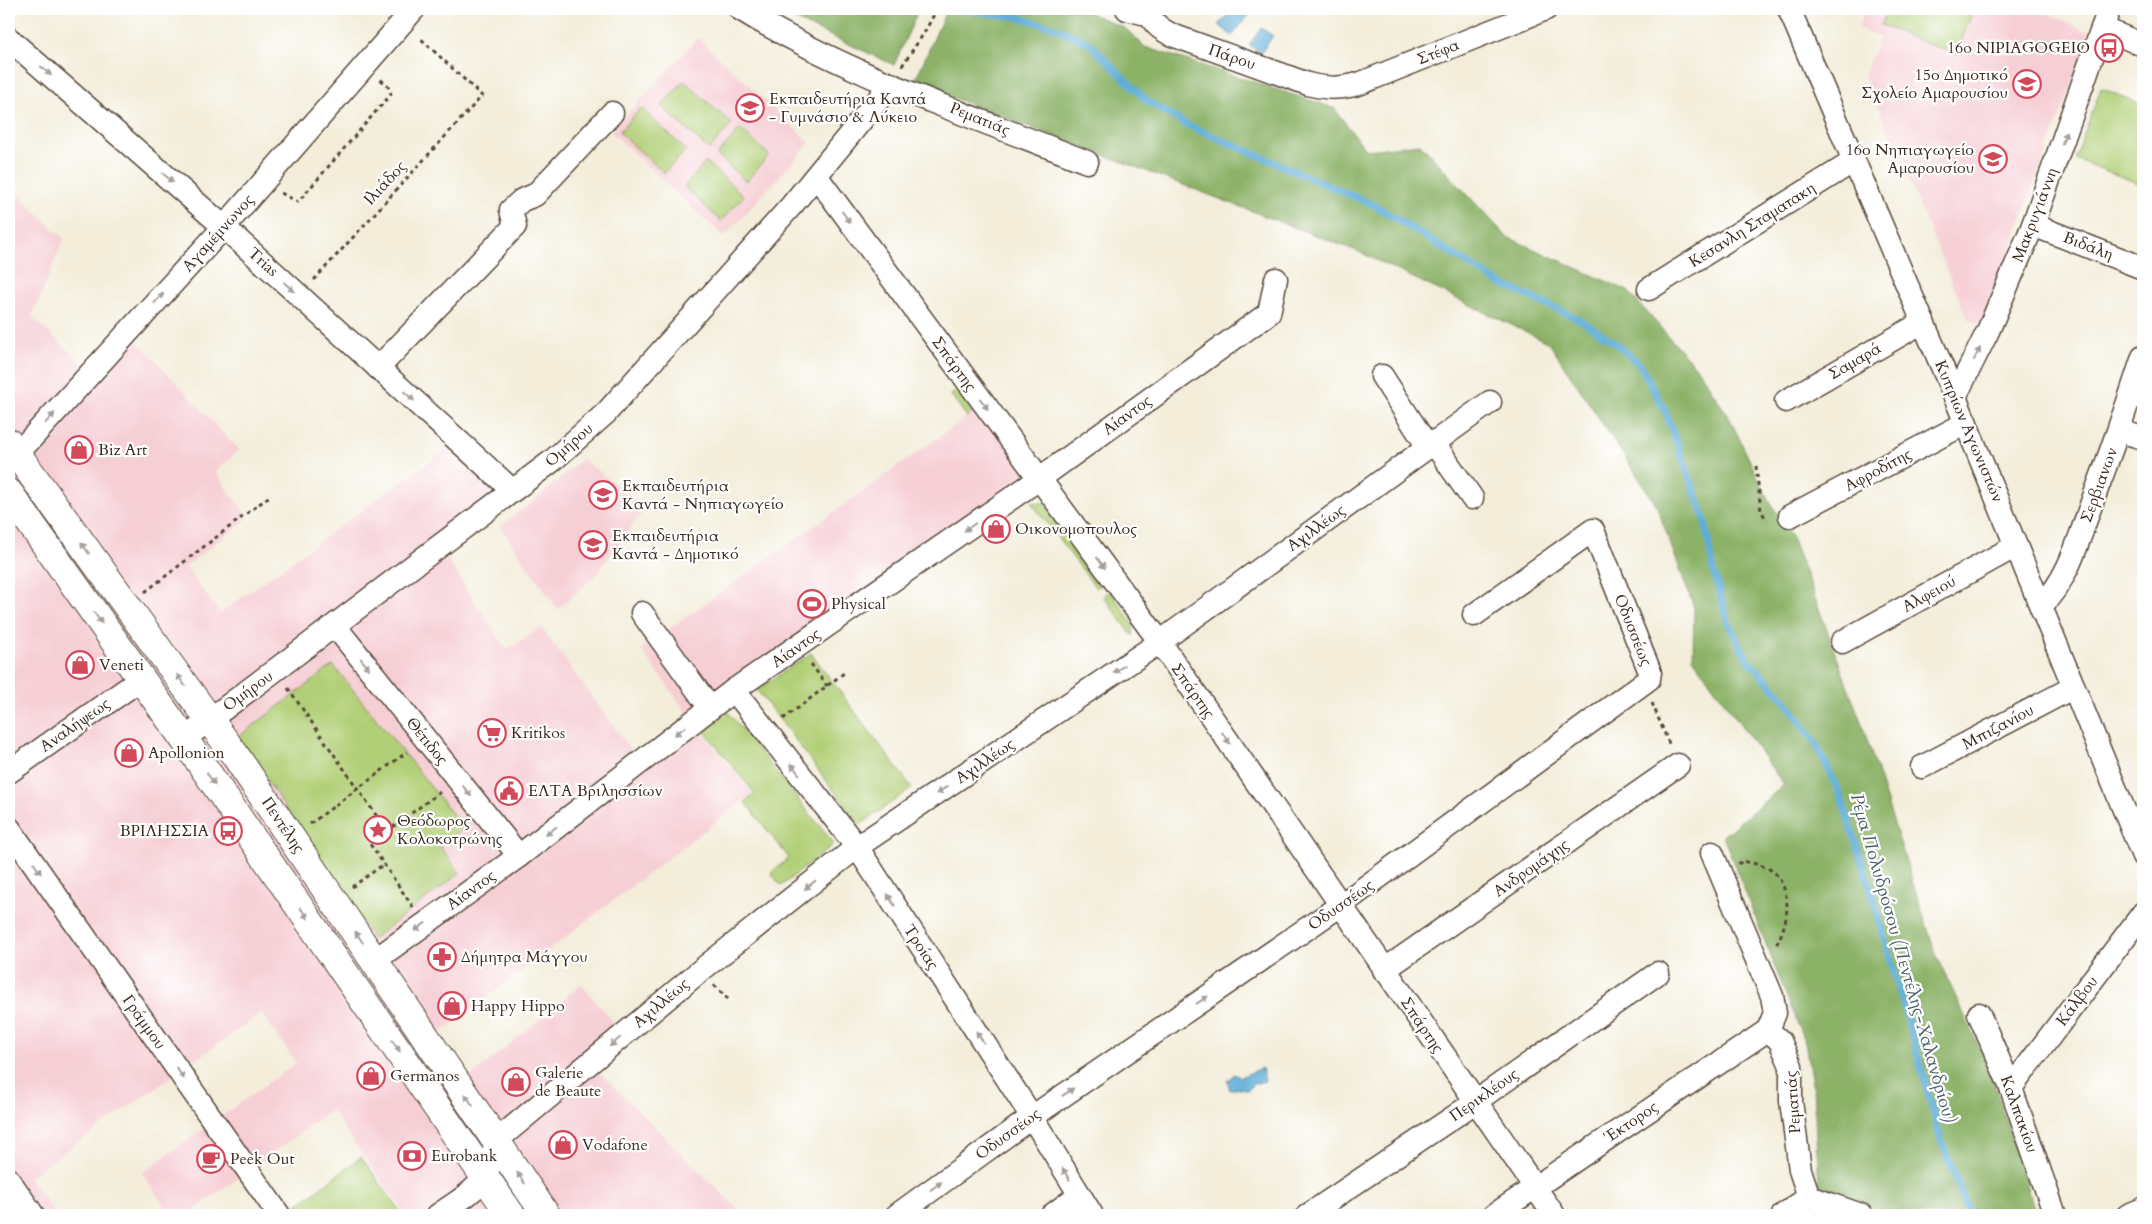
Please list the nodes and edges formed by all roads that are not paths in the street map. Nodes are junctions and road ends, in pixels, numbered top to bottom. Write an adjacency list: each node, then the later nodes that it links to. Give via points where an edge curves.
1 (414, 9): 17 (street, Αγαμέμνωνος)
2 (740, 9): 10 (street, Ρεματιάς, via 784,36)
3 (1127, 9): 6 (street)
4 (1546, 9): 11 (street, Στέφα, via 1361,83)
5 (1789, 9): 13 (street, Κυπρίων Αγωνιστών)
6 (1150, 12): 11 (street, Πάρου, via 1158,27 1172,35)
7 (2104, 14): 9 (street, Μακρυγιάννη); 16 (street, Μακρυγιάννη, one-way to 7)
8 (9, 40): 17 (street, Trias, one-way to 17)
9 (2143, 45)
10 (891, 84): 14 (street, Ρεματιάς); 15 (street, Ομήρου)
11 (1327, 89)
12 (612, 113): 23 (street, via 535,195 522,200 511,210 515,226)
13 (1854, 161): 20 (street, Κεσανλη Σταματακη); 21 (street, Κυπρίων Αγωνιστών)
14 (1087, 162)
15 (817, 177): 33 (street, Σπάρτης, one-way to 33); 34 (street, Ομήρου, via 606,413 552,461)
16 (2033, 225): 18 (street, Βιδάλη); 25 (street, Μακρυγιάννη, one-way to 16, via 1988,331)
17 (224, 227): 23 (street, Trias, one-way to 23); 32 (street, Αγαμέμνωνος, one-way to 17)
18 (2143, 268)
19 (1276, 279): 33 (street, Αίαντος, via 1269,313)
20 (1649, 289)
21 (1923, 322): 25 (street, Κυπρίων Αγωνιστών); 26 (street, Σαμαρά)
22 (2143, 356): 29 (street, Σερβιανων)
23 (378, 368): 34 (street, Trias, one-way to 34)
24 (1382, 376): 31 (street)
25 (1955, 397): 28 (street, Κυπρίων Αγωνιστών)
26 (1786, 401)
27 (1490, 402): 31 (street, Αχιλλέως)
28 (1966, 423): 37 (street, Αφροδίτης); 38 (street, Κυπρίων Αγωνιστών)
29 (2119, 431): 30 (street); 39 (street, Σερβιανων, via 2066,573)
30 (2143, 438)
31 (1431, 445): 36 (street); 43 (street, Αχιλλέως)
32 (13, 448): 49 (main road, Πεντέλης, one-way to 32)
33 (1038, 479): 43 (street, Σπάρτης, one-way to 43); 47 (street, Αίαντος, one-way to 47)
34 (512, 490): 42 (street, Ομήρου)
35 (9, 493): 45 (main road, Πεντέλης, one-way to 45)
36 (1472, 498)
37 (1790, 516)
38 (2016, 546): 39 (street, Κυπρίων Αγωνιστών); 44 (street, Αλφειού)
39 (2041, 606): 46 (street, Κυπρίων Αγωνιστών)
40 (642, 613): 48 (street)
41 (1474, 615): 59 (street, Οδυσσέως, via 1593,530 1650,672 1649,680)
42 (335, 626): 49 (street, Ομήρου); 57 (street, Θέτιδος, one-way to 57)
43 (1160, 642): 55 (street, Αχιλλέως, one-way to 55); 59 (street, Σπάρτης, one-way to 59)
44 (1842, 642)
45 (141, 679): 50 (main road, Πεντέλης); 53 (street, Αναλήψεως)
46 (2074, 687): 52 (street, Μπιζανίου); 58 (street, Κυπρίων Αγωνιστών)
47 (734, 690): 48 (street, Αίαντος); 55 (street, Τροίας, one-way to 47)
48 (710, 708): 57 (street, Αίαντος, one-way to 57)
49 (209, 719): 50 (street, Ομήρου); 61 (main road, Πεντέλης, one-way to 49)
50 (184, 738): 70 (main road, Πεντέλης, one-way to 70)
51 (1678, 765): 62 (street, Ανδρομάχης)
52 (1922, 767)
53 (9, 772)
54 (9, 828): 77 (street, Γράμμου, one-way to 77)
55 (857, 847): 68 (street, Τροίας, one-way to 55); 69 (street, Αχιλλέως, one-way to 69, via 700,970)
56 (1712, 853): 65 (street, via 1774,1003 1773,1021)
57 (519, 856): 61 (street, Αίαντος, one-way to 61)
58 (2143, 856)
59 (1341, 906): 62 (street, Σπάρτης); 68 (street, Οδυσσέως, one-way to 59)
60 (2143, 913): 66 (street, Κάλβου)
61 (375, 960): 69 (main road, Πεντέλης, one-way to 61)
62 (1384, 970): 67 (street, Σπάρτης)
63 (1658, 973): 67 (street, Περικλέους)
64 (1979, 1014): 66 (street, Καλπακίου)
65 (1768, 1030): 72 (street, Έκτορος); 74 (street, Ρεματιάς, via 1780,1040 1791,1066 1791,1101 1800,1170)
66 (2011, 1088): 89 (street, Καλπακίου)
67 (1474, 1102): 72 (street, Σπάρτης); 84 (street, Περικλέους)
68 (1032, 1117): 73 (street, Τροίας, one-way to 68); 81 (street, Οδυσσέως, one-way to 68)
69 (496, 1141): 70 (street); 80 (main road, Πεντέλης, one-way to 69)
70 (486, 1177): 78 (street); 79 (main road, Πεντέλης)
71 (9, 1180): 76 (street)
72 (1535, 1186): 85 (street, Έκτορος); 86 (street, Σπάρτης)
73 (1079, 1195): 82 (street); 83 (street, Τροίας)
74 (1809, 1197): 87 (street); 88 (street)
75 (2143, 1209): 90 (street)
76 (34, 1215)
77 (279, 1215)
78 (438, 1215)
79 (511, 1215)
80 (546, 1215)
81 (897, 1215)
82 (1052, 1215)
83 (1092, 1215)
84 (1308, 1215)
85 (1494, 1215)
86 (1554, 1215)
87 (1783, 1215)
88 (1862, 1215)
89 (2055, 1215)
90 (2128, 1215)

